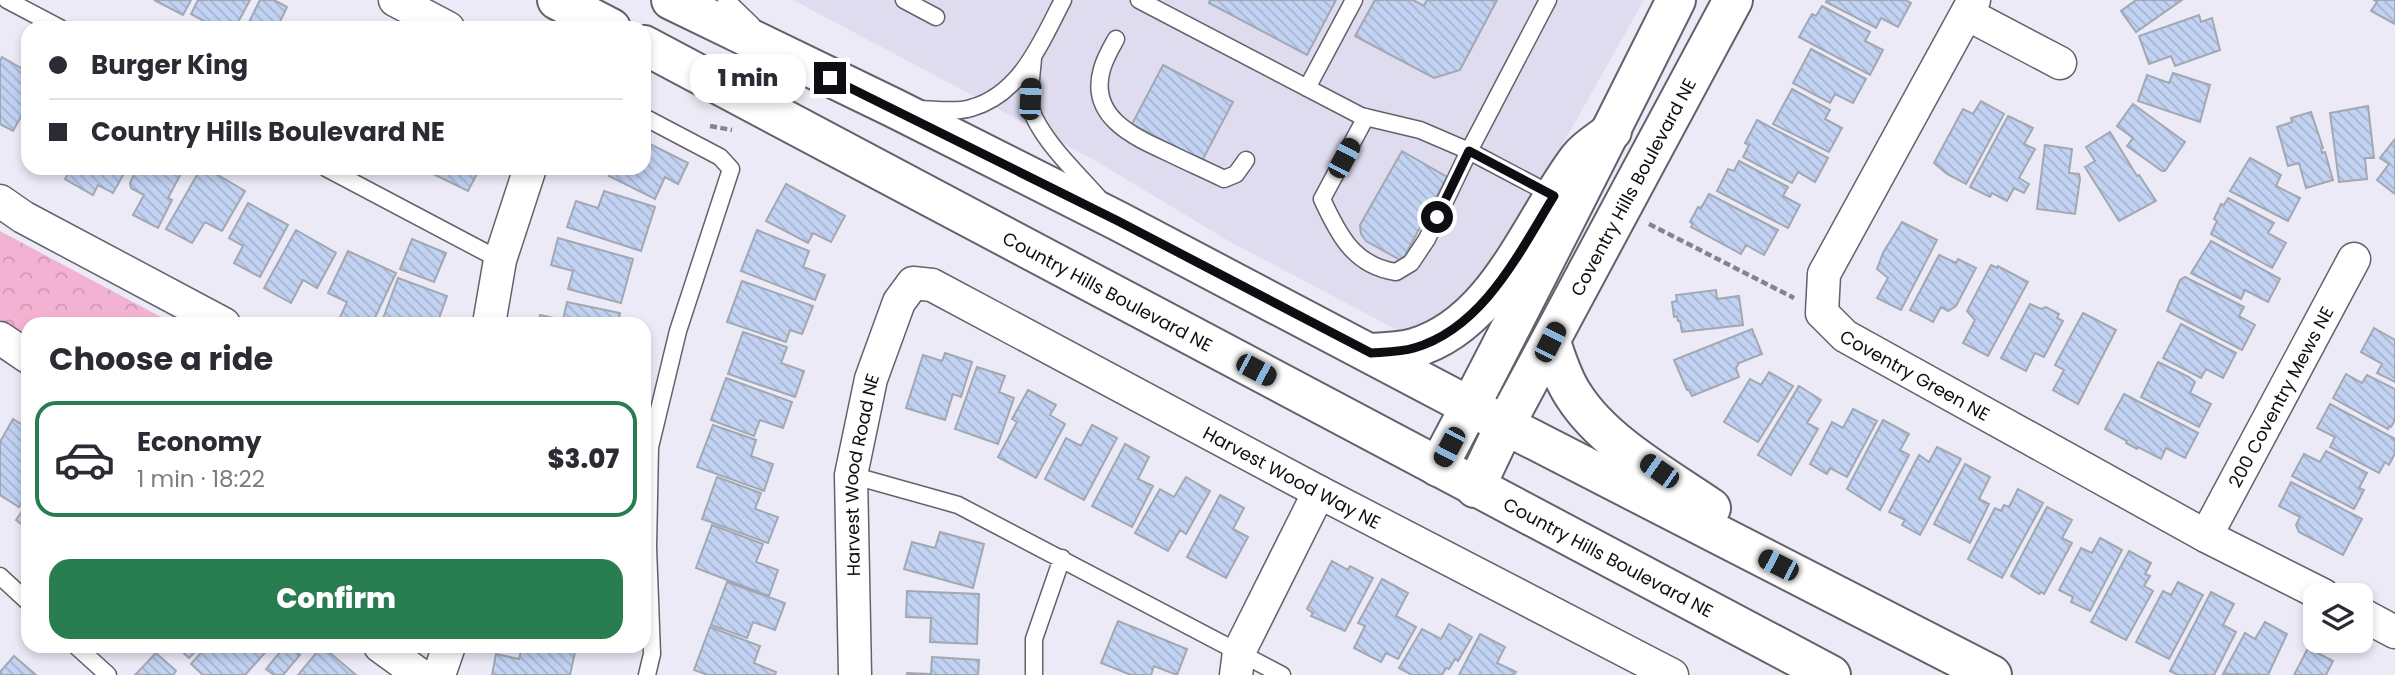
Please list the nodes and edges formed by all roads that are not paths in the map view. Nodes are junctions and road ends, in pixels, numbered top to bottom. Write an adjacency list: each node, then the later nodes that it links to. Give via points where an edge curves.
1 (7, 0): 14 (lane)
2 (394, 0): 15 (street)
3 (671, 0): 18 (main road)
4 (726, 0): 18 (lane)
5 (904, 0): 13 (lane)
6 (1063, 0): 19 (lane)
7 (1139, 0): 21 (lane)
8 (1354, 0): 21 (lane)
9 (1548, 0): 26 (lane)
10 (1676, 0): 25 (main road)
11 (1733, 0): 39 (main road, Coventry Hills Boulevard NE)
12 (1970, 7): 20 (street); 49 (street, Coventry Green NE, via 1824,274 1822,313 1845,336)
13 (936, 17)
14 (47, 21)
15 (434, 21)
16 (1116, 39): 27 (lane, via 1101,70 1103,106 1114,121 1131,135 1224,179 1236,174)
17 (651, 49): 45 (main road, Country Hills Boulevard NE)
18 (787, 57): 22 (main road)
19 (1032, 58): 22 (lane, via 1011,85 992,100 969,109); 32 (lane, via 1030,99 1035,119)
20 (2060, 63)
21 (1307, 88): 23 (lane)
22 (894, 108): 32 (main road)
23 (1366, 117): 26 (lane, via 1420,130); 26 (lane, via 1322,199 1351,250 1385,271 1396,272 1419,252)
24 (651, 121): 44 (lane, via 720,157 731,169 678,331)
25 (1612, 131): 30 (main road, via 1581,156); 42 (main road)
26 (1469, 151): 30 (lane)
27 (1245, 160)
28 (339, 175): 34 (lane)
29 (528, 175): 34 (street)
30 (1554, 196): 41 (main road, via 1502,281 1468,317 1415,348)
31 (0, 201): 36 (street)
32 (1118, 221): 41 (main road)
33 (2354, 259): 49 (street, 200 Coventry Mews NE)
34 (500, 260): 37 (street)
35 (913, 284): 46 (street, Harvest Wood Road NE, via 899,302 871,379); 48 (street, Harvest Wood Way NE, via 932,285)
36 (211, 317)
37 (490, 317)
38 (0, 338): 40 (street)
39 (1550, 342): 43 (main road, Coventry Hills Boulevard NE); 53 (main road, via 1573,395 1588,415 1618,442)
40 (21, 352)
41 (1371, 353): 42 (main road)
42 (1470, 406): 43 (main road); 45 (main road)
43 (1505, 425): 47 (main road, Coventry Hills Boulevard NE); 53 (main road)
44 (651, 443)
45 (1438, 467): 47 (main road, Country Hills Boulevard NE)
46 (851, 475): 50 (lane, via 958,505); 66 (street, Harvest Wood Road NE)
47 (1475, 488): 70 (main road, Country Hills Boulevard NE)
48 (1320, 492): 61 (street); 69 (street, Harvest Wood Way NE)
49 (2206, 536): 52 (street, Coventry Green NE)
50 (1062, 558): 61 (lane); 67 (lane, via 1034,639)
51 (0, 576): 54 (lane)
52 (2303, 585)
53 (1824, 589): 71 (main road)
54 (21, 596)
55 (2373, 620): 57 (street)
56 (651, 627): 65 (lane)
57 (2395, 632)
58 (84, 653): 62 (lane)
59 (390, 653): 63 (street)
60 (447, 653): 64 (street)
61 (1238, 664): 68 (lane)
62 (108, 675)
63 (421, 675)
64 (439, 675)
65 (647, 675)
66 (855, 675)
67 (1034, 675)
68 (1282, 675)
69 (1672, 675)
70 (1831, 675)
71 (1992, 675)

